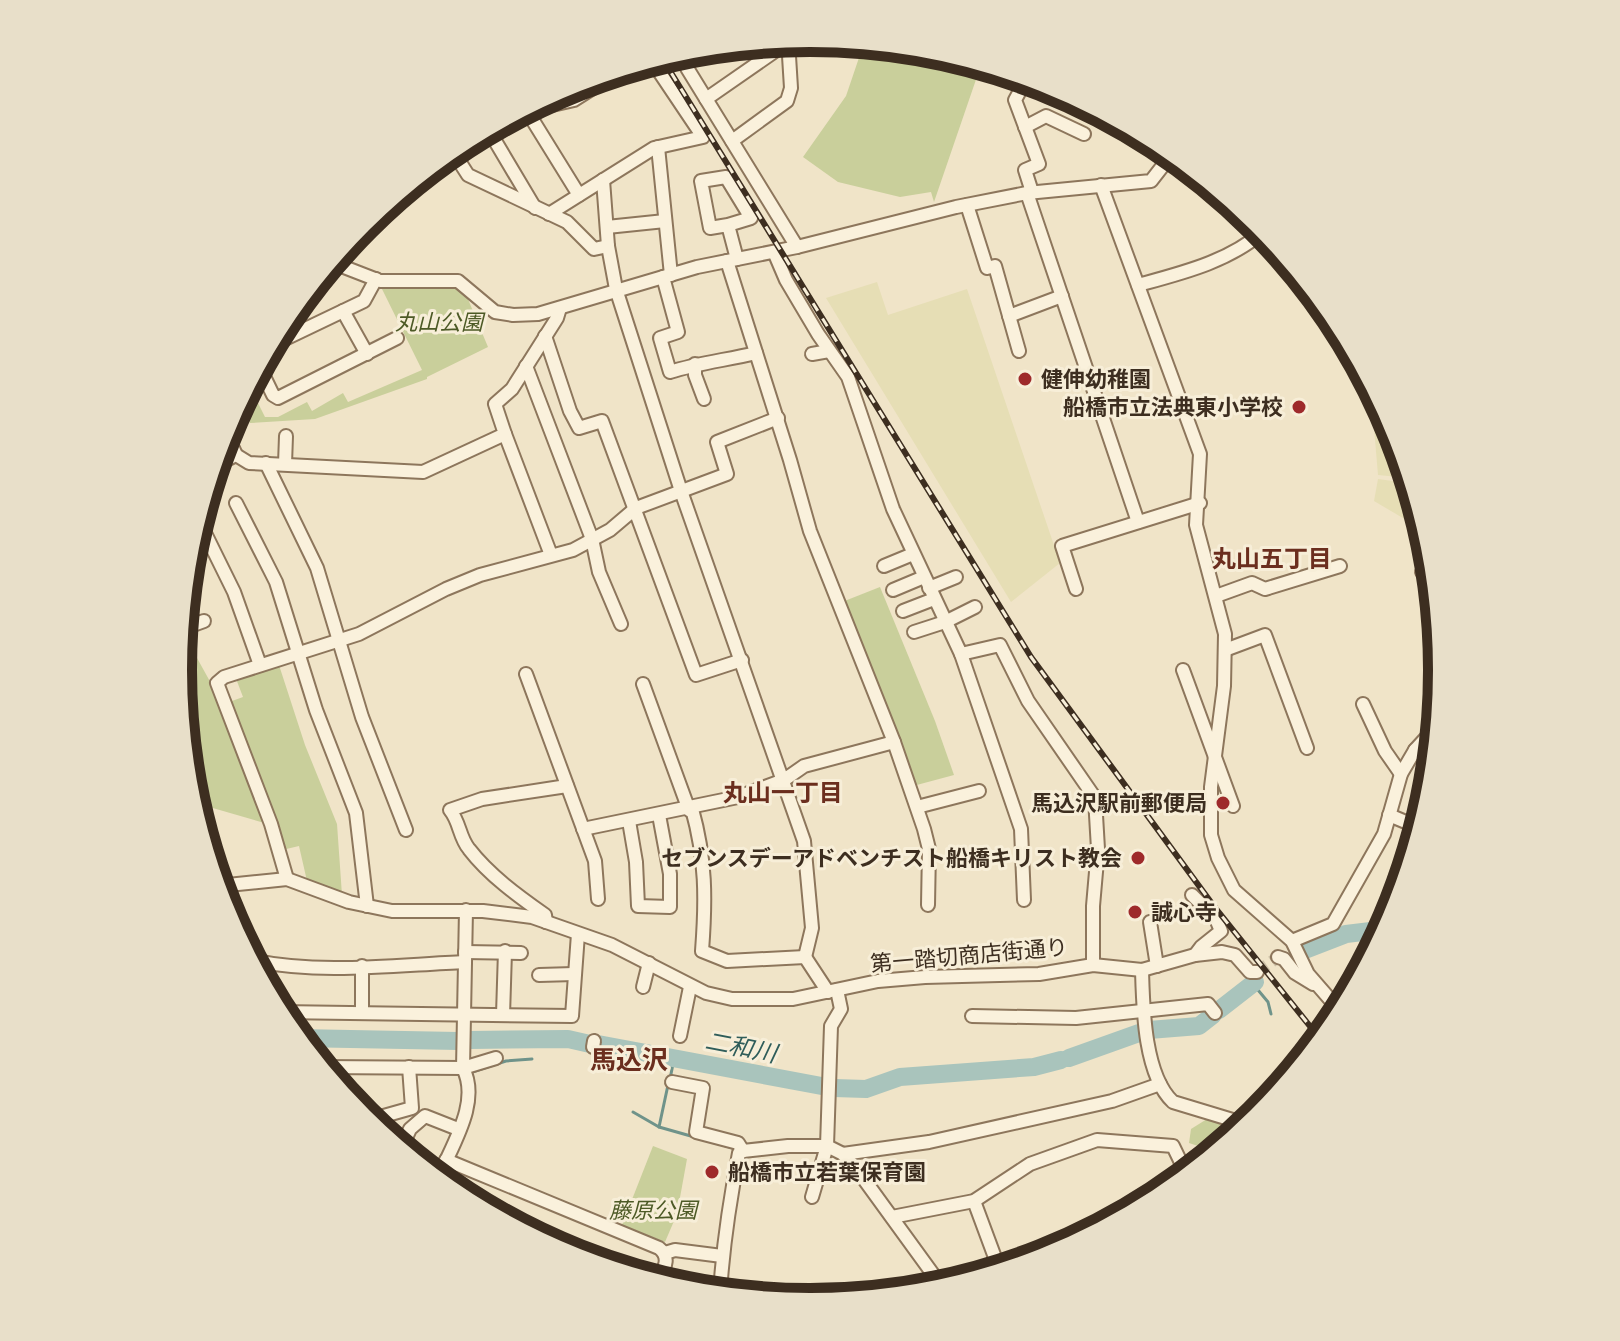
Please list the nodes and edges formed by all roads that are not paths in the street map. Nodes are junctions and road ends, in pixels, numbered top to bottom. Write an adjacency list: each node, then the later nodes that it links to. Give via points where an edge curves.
1 (771, 53): 6 (street)
2 (789, 53): 11 (street, via 787,101)
3 (687, 64): 6 (street)
4 (659, 71): 12 (street, via 703,137)
5 (1021, 89): 8 (street, via 1015,100)
6 (706, 99): 11 (street)
7 (528, 120): 18 (street)
8 (1025, 127): 9 (street, via 1046,116); 17 (street, via 1039,164 1025,170)
9 (1084, 134)
10 (494, 139): 20 (street)
11 (732, 141): 27 (street)
12 (658, 147): 15 (street); 22 (street)
13 (459, 161): 20 (street, via 468,175)
14 (1165, 164): 16 (street, via 1151,181)
15 (603, 180): 18 (street); 24 (street)
16 (1101, 185): 17 (street); 33 (street)
17 (1029, 192): 19 (street); 35 (street)
18 (579, 195): 21 (street)
19 (967, 205): 27 (street); 38 (street, via 987,268 995,266)
20 (535, 208): 21 (street)
21 (549, 214): 26 (street, via 567,222 594,249)
22 (665, 221): 24 (street); 31 (street)
23 (728, 225): 23 (street, via 710,228 701,181 726,177 751,218); 29 (street)
24 (607, 227): 26 (street)
25 (1254, 240): 33 (street, via 1199,269)
26 (608, 246): 34 (street)
27 (797, 247): 28 (street)
28 (774, 252): 29 (street); 42 (street)
29 (732, 260): 31 (street); 44 (street)
30 (342, 266): 32 (street)
31 (667, 276): 34 (street); 47 (street, via 678,332 660,338 670,372)
32 (376, 279): 36 (street, via 458,281 495,312 513,315); 37 (street, via 364,301)
33 (1138, 285): 61 (street, via 1200,454)
34 (616, 289): 36 (street); 59 (street)
35 (1062, 296): 38 (street); 63 (street)
36 (560, 308): 40 (street)
37 (343, 311): 39 (street); 45 (street)
38 (1009, 316): 43 (street)
39 (290, 336)
40 (545, 336): 48 (street); 62 (street, via 570,411 579,428 602,421)
41 (397, 338): 45 (street)
42 (829, 351): 46 (street); 66 (street, via 848,377)
43 (1019, 351)
44 (756, 353): 47 (street); 51 (street)
45 (367, 354): 49 (street, via 278,398)
46 (812, 354)
47 (695, 364): 50 (street)
48 (526, 366): 52 (street, via 495,404); 65 (street)
49 (265, 378)
50 (704, 399)
51 (778, 418): 59 (street, via 717,442 727,474); 93 (street, via 810,531)
52 (505, 434): 58 (street, via 423,472); 67 (street)
53 (286, 436): 58 (street)
54 (233, 449): 55 (street)
55 (236, 455): 56 (street); 57 (street, via 249,463)
56 (229, 458)
57 (266, 463): 58 (street); 82 (street, via 317,568)
58 (285, 464)
59 (681, 491): 62 (street); 86 (street)
60 (236, 503): 84 (street, via 276,582)
61 (1200, 503): 63 (street); 74 (street, via 1196,525)
62 (636, 508): 65 (street); 86 (street, via 696,675)
63 (1138, 522): 72 (street, via 1062,546)
64 (206, 536): 87 (street, via 234,592)
65 (592, 539): 67 (street); 79 (street, via 599,572)
66 (913, 554): 68 (street); 71 (street)
67 (551, 555): 82 (street, via 468,580)
68 (884, 566)
69 (1340, 566): 74 (street, via 1265,589 1252,583)
70 (956, 577): 71 (street)
71 (929, 588): 73 (street); 76 (street); 78 (street)
72 (1076, 589)
73 (893, 590)
74 (1216, 596): 83 (street)
75 (975, 607): 78 (street)
76 (903, 611)
77 (204, 621): 80 (street)
78 (945, 622): 81 (street); 85 (street)
79 (621, 624)
80 (194, 625)
81 (914, 632)
82 (339, 640): 84 (street); 110 (street)
83 (1225, 650): 94 (street, via 1265,635); 96 (street)
84 (298, 653): 87 (street); 117 (street, via 356,813)
85 (961, 654): 115 (street, via 1021,829); 131 (street, via 1000,645 1028,701 1095,798)
86 (742, 660): 99 (street)
87 (260, 665): 111 (street, via 217,683)
88 (1183, 670): 96 (street)
89 (526, 674): 100 (street)
90 (643, 684): 104 (street)
91 (1363, 704): 98 (street)
92 (1424, 741): 95 (street)
93 (894, 742): 99 (street, via 804,766); 103 (street)
94 (1307, 748)
95 (1415, 750): 97 (street); 98 (street)
96 (1214, 754): 102 (street); 122 (street, via 1211,835 1218,858 1234,890)
97 (1422, 755)
98 (1401, 774): 106 (street)
99 (784, 780): 104 (street); 127 (street, via 806,850 812,928)
100 (567, 786): 109 (street); 119 (street, via 482,799 450,810 473,853 545,915)
101 (979, 791): 103 (street)
102 (1233, 806)
103 (917, 807): 116 (street, via 929,849)
104 (690, 809): 105 (street); 127 (street, via 703,853 702,951 727,961)
105 (659, 815): 107 (street); 107 (street, via 670,907 638,906)
106 (1389, 815): 108 (street); 122 (street, via 1384,834 1333,924)
107 (629, 821): 109 (street)
108 (1409, 823)
109 (583, 829): 114 (street, via 595,861)
110 (406, 830)
111 (287, 879): 112 (street, 第一踏切商店街通り); 117 (street, 第一踏切商店街通り)
112 (230, 885)
113 (1192, 895): 125 (street, via 1221,931)
114 (598, 899)
115 (1024, 900)
116 (928, 905)
117 (367, 906): 118 (street, 第一踏切商店街通り, via 404,912)
118 (466, 910): 119 (street, 第一踏切商店街通り); 126 (street)
119 (546, 922): 121 (street, 第一踏切商店街通り)
120 (1150, 922): 133 (street)
121 (578, 934): 130 (street, 第一踏切商店街通り); 136 (street)
122 (1292, 941): 138 (street)
123 (505, 951): 124 (street); 126 (street); 148 (street)
124 (521, 953)
125 (1195, 955): 133 (street, 第一踏切商店街通り); 135 (street, 第一踏切商店街通り, via 1235,955 1250,972)
126 (465, 957): 132 (street); 147 (street)
127 (805, 957): 141 (street)
128 (1278, 957): 138 (street)
129 (265, 962): 132 (street, via 296,968)
130 (649, 963): 139 (street); 140 (street, 第一踏切商店街通り)
131 (1093, 965): 134 (street, 第一踏切商店街通り); 141 (street, 第一踏切商店街通り, via 1030,975 878,981)
132 (362, 966): 144 (street)
133 (1157, 966): 134 (street, 第一踏切商店街通り)
134 (1142, 970): 145 (street)
135 (1257, 972)
136 (574, 974): 137 (street); 148 (street, via 572,1016)
137 (539, 975)
138 (1316, 984): 142 (street)
139 (643, 987)
140 (690, 987): 141 (street, 第一踏切商店街通り, via 732,999 793,999); 150 (street)
141 (832, 991): 161 (street, via 841,1009 831,1026)
142 (1332, 1002)
143 (295, 1012): 144 (street)
144 (362, 1012): 147 (street)
145 (1144, 1012): 146 (street, via 1208,1004); 149 (street, via 1063,1018); 156 (street)
146 (1215, 1013)
147 (464, 1014): 148 (street); 154 (street)
148 (503, 1015)
149 (972, 1016)
150 (680, 1036)
151 (496, 1058): 154 (street)
152 (336, 1067): 153 (street)
153 (409, 1067): 154 (street); 157 (street, via 412,1108)
154 (463, 1068): 159 (street, via 469,1104)
155 (672, 1082): 162 (street, via 703,1088 696,1132 738,1143)
156 (1160, 1084): 158 (street, via 1173,1102); 163 (street, via 1112,1101 929,1142)
157 (382, 1117)
158 (1234, 1120)
159 (458, 1129): 160 (street, via 425,1116); 164 (street)
160 (406, 1139)
161 (827, 1146): 162 (street); 163 (street); 167 (street)
162 (743, 1151): 171 (street)
163 (843, 1154): 169 (street)
164 (446, 1160): 166 (street); 170 (street)
165 (1182, 1165): 168 (street, via 1173,1146 1097,1140 1030,1164)
166 (443, 1168)
167 (812, 1197)
168 (974, 1201): 169 (street); 172 (street)
169 (892, 1217): 174 (street)
170 (665, 1253): 171 (street); 173 (street)
171 (722, 1256): 175 (street)
172 (996, 1260)
173 (663, 1271)
174 (935, 1276)
175 (722, 1283)

